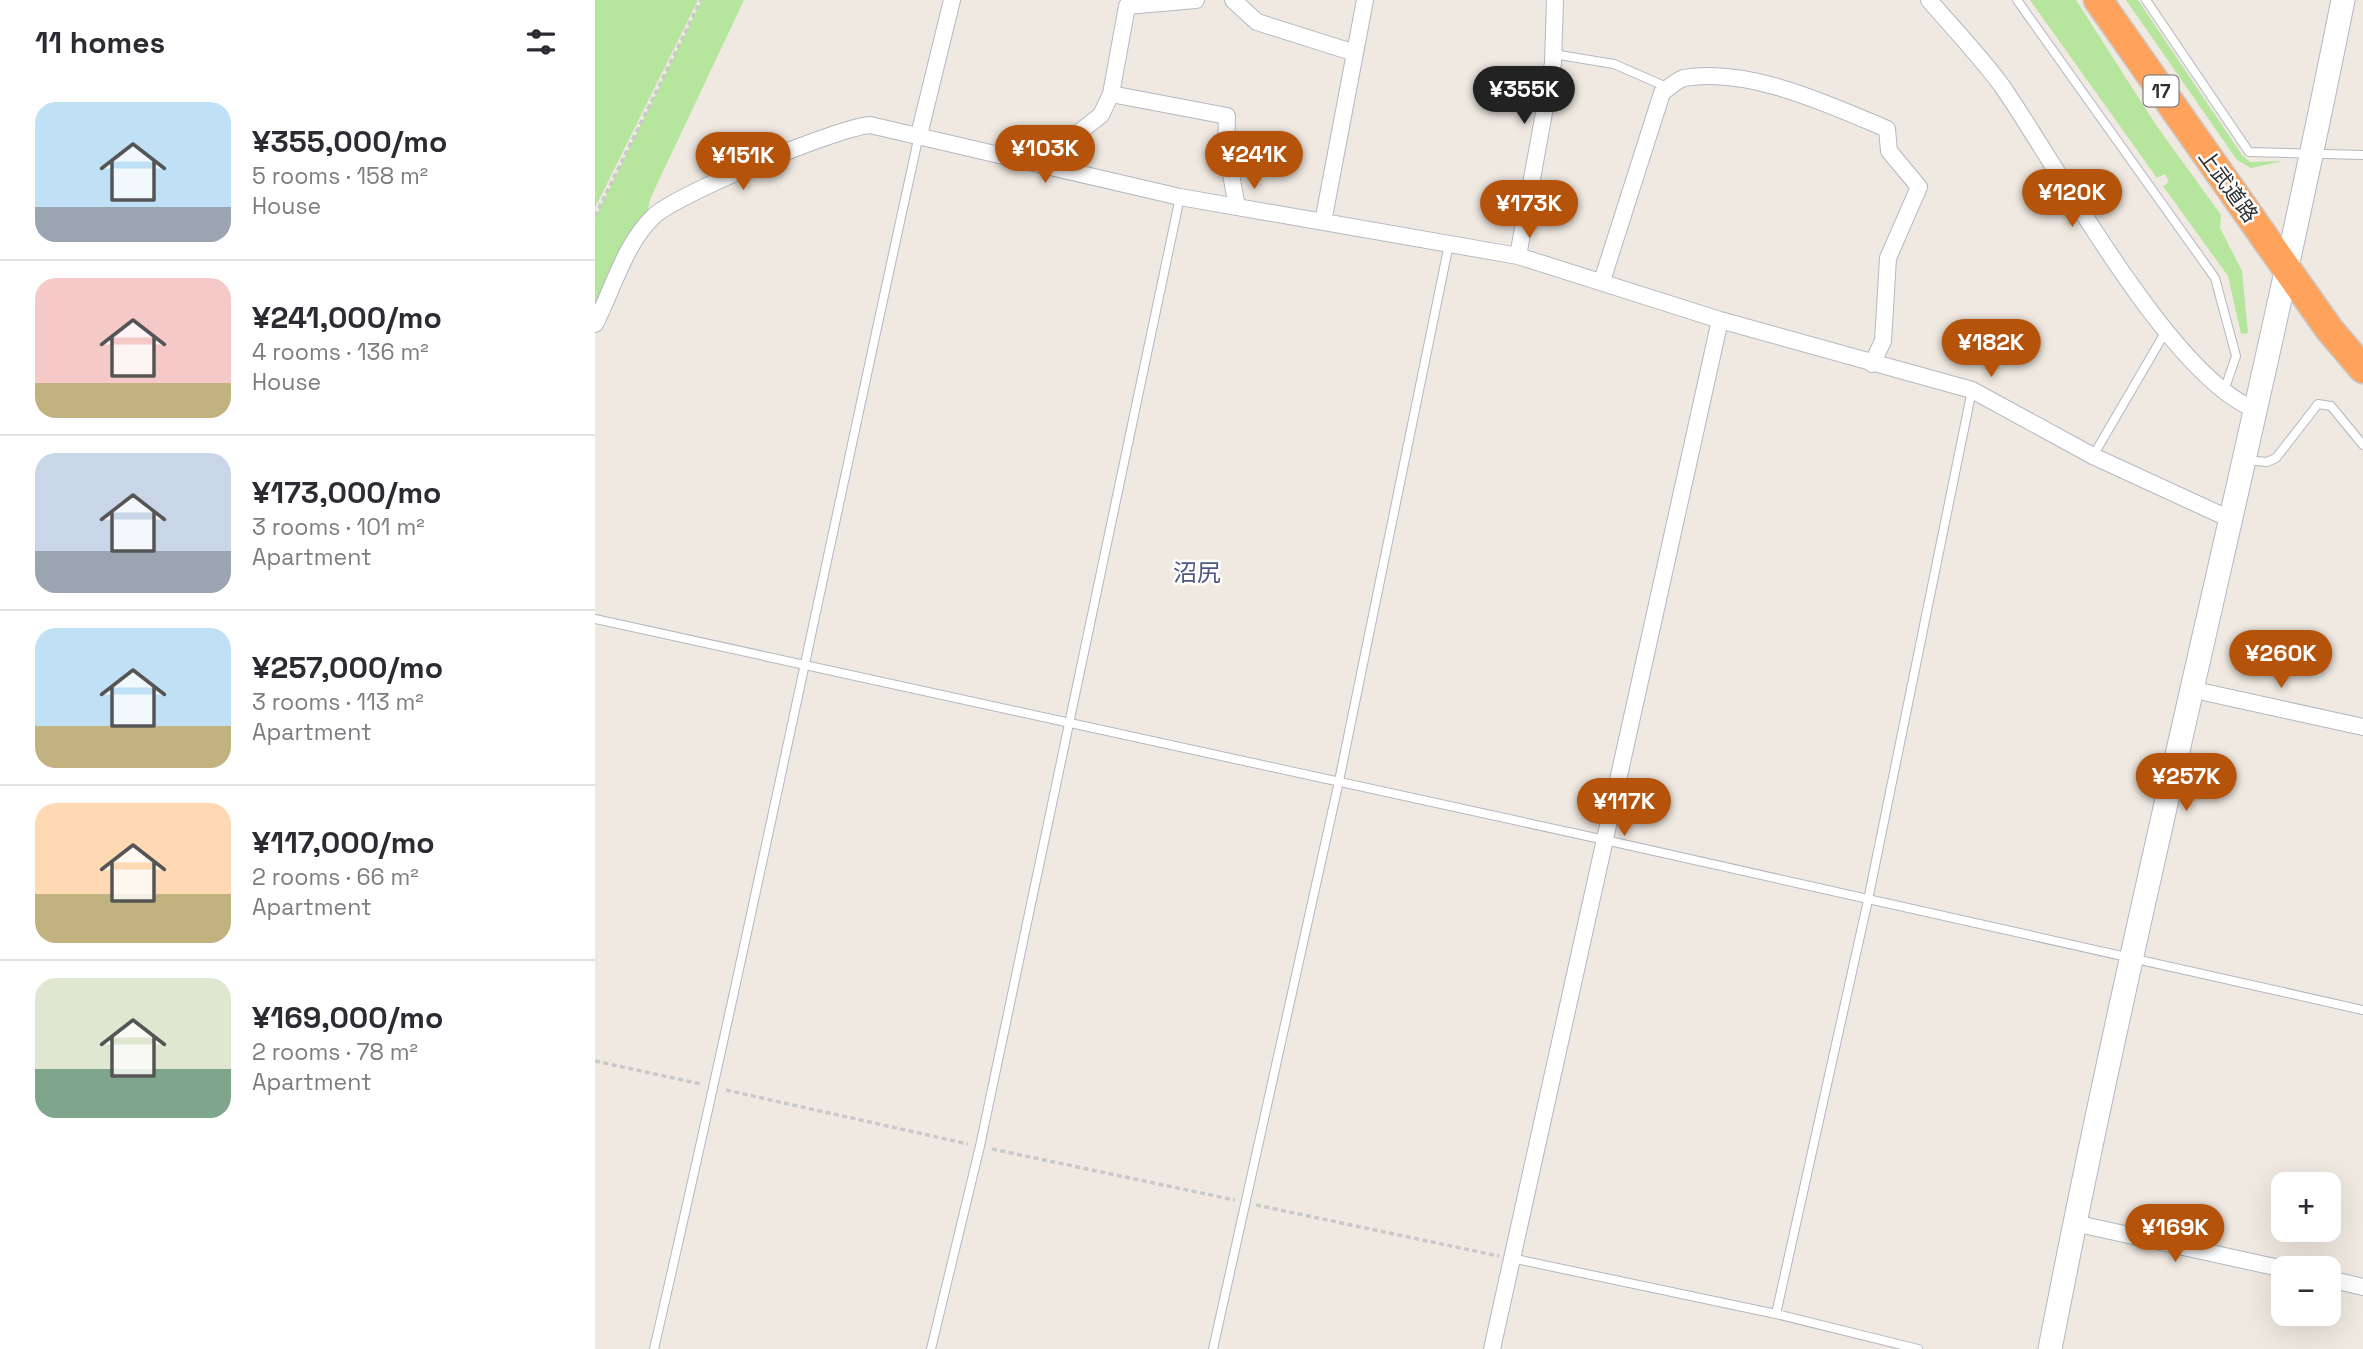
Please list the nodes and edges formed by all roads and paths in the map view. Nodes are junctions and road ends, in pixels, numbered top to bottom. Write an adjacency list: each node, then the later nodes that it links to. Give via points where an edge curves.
1 (701, 0): 22 (path)
2 (952, 0): 16 (street)
3 (1196, 0): 15 (street, via 1127,6)
4 (1233, 0): 12 (street, via 1257,22)
5 (1365, 0): 12 (street)
6 (1555, 0): 13 (street)
7 (1929, 0): 30 (street, via 2000,83)
8 (2017, 0): 34 (lane, via 2215,278 2236,356)
9 (2098, 0): 26 (highway, 上武道路 / 17)
10 (2146, 0): 17 (lane, via 2249,152)
11 (2343, 0): 17 (street)
12 (1355, 52): 23 (street)
13 (1553, 54): 14 (lane, via 1614,64); 25 (street)
14 (1669, 88): 27 (street, via 1662,93); 31 (street, via 1682,78 1732,78 1802,94 1887,129 1889,151 1919,187 1888,258 1883,341)
15 (1111, 94): 19 (street, via 1101,116); 21 (street, via 1227,116 1226,147)
16 (919, 135): 19 (street); 29 (street, via 870,125 842,130 674,202 655,215 631,247); 41 (lane)
17 (2313, 152): 18 (lane); 26 (street)
18 (2363, 155)
19 (1039, 164): 20 (street)
20 (1180, 197): 21 (street); 43 (lane)
21 (1237, 207): 23 (street)
22 (595, 216)
23 (1323, 222): 24 (street)
24 (1449, 244): 25 (street); 45 (lane)
25 (1518, 256): 27 (street)
26 (2287, 270): 32 (highway, 上武道路 / 17); 35 (street)
27 (1602, 281): 28 (street)
28 (1720, 320): 31 (street); 46 (street)
29 (595, 324)
30 (2166, 331): 34 (street); 37 (lane)
31 (1872, 364): 33 (street)
32 (2363, 369)
33 (1972, 390): 37 (street); 47 (lane)
34 (2224, 392): 35 (street)
35 (2256, 410): 38 (street)
36 (2363, 445): 38 (lane, via 2325,403 2318,404 2276,458)
37 (2093, 456): 39 (street)
38 (2246, 460): 39 (street)
39 (2232, 520): 42 (street)
40 (595, 619): 41 (lane)
41 (803, 664): 43 (lane); 51 (lane)
42 (2190, 689): 44 (street); 48 (street)
43 (1069, 722): 45 (lane); 52 (lane)
44 (2363, 727)
45 (1339, 781): 46 (lane); 53 (lane)
46 (1605, 840): 47 (lane); 55 (street)
47 (1868, 900): 48 (lane); 59 (lane)
48 (2133, 961): 49 (lane); 54 (street)
49 (2363, 1010)
50 (595, 1061): 51 (path)
51 (714, 1087): 52 (path); 60 (lane)
52 (980, 1146): 53 (path); 61 (lane)
53 (1246, 1202): 55 (path); 62 (lane)
54 (2074, 1223): 56 (street); 65 (street)
55 (1511, 1258): 59 (lane); 63 (street)
56 (2271, 1266)
57 (2341, 1282): 58 (street)
58 (2363, 1287)
59 (1776, 1314): 64 (lane)
60 (654, 1349)
61 (930, 1349)
62 (1213, 1349)
63 (1492, 1349)
64 (1918, 1349)
65 (2050, 1349)

